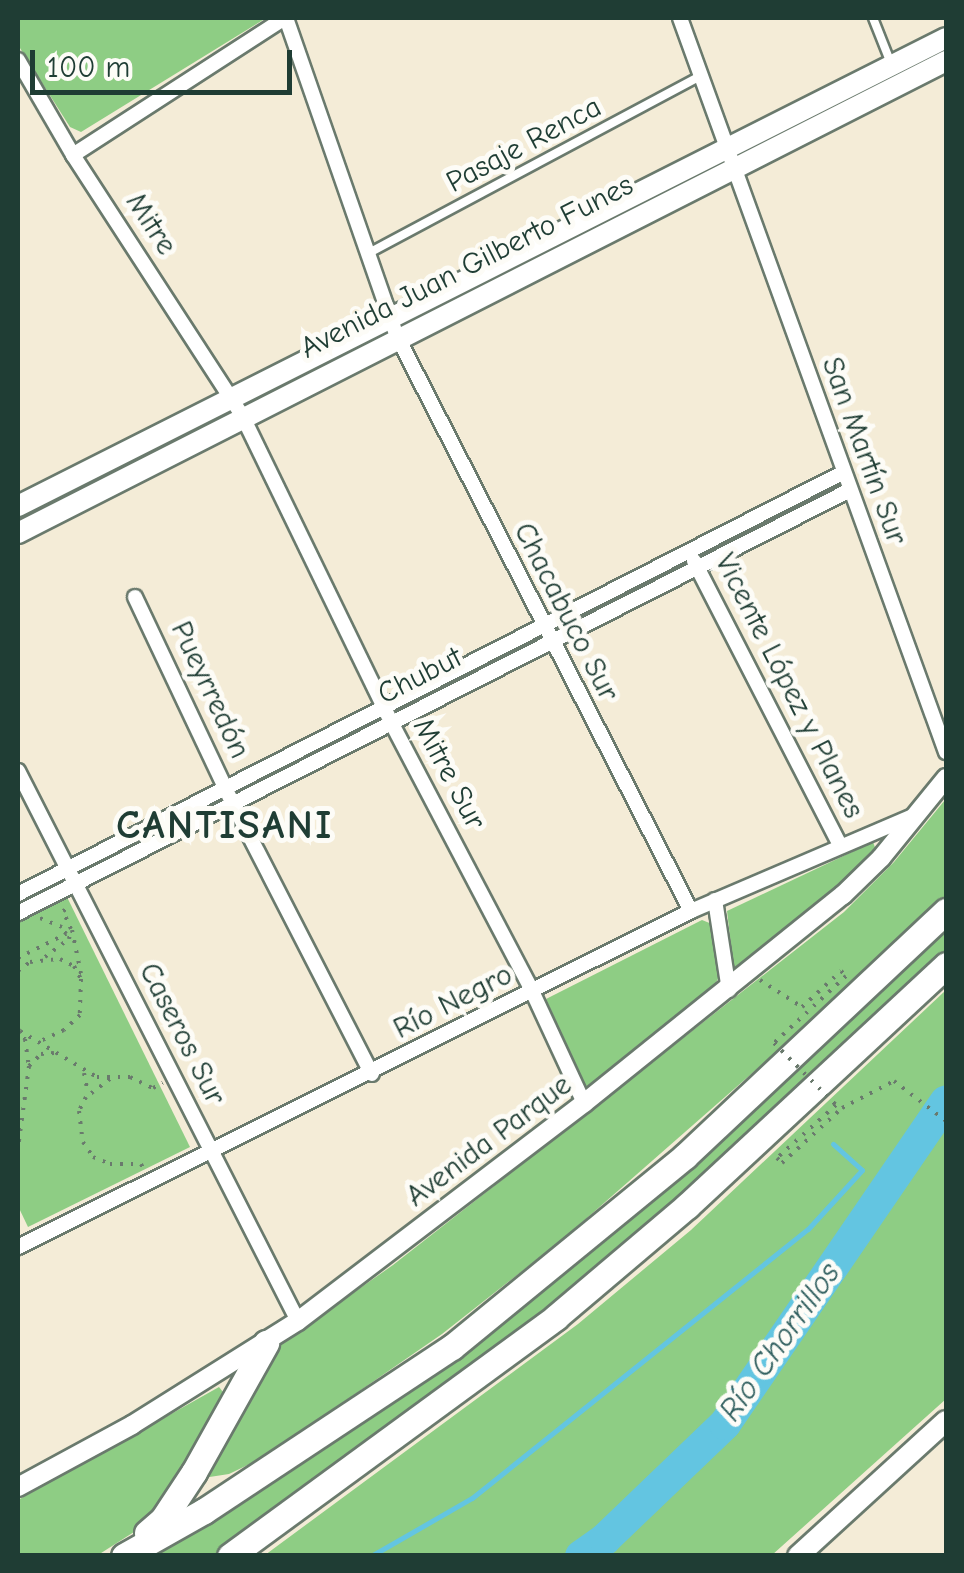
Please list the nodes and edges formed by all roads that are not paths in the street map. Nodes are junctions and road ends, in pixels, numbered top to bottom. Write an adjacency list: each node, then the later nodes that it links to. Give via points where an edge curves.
1 (285, 18): 9 (street); 11 (street, Chacabuco Sur)
2 (680, 18): 7 (street, San Martín Sur)
3 (873, 18): 8 (lane)
4 (946, 38): 8 (main road, Avenida Juan Gilberto Funes)
5 (18, 60): 9 (street, Mitre)
6 (946, 61): 8 (main road, Avenida Juan Gilberto Funes)
7 (702, 75): 10 (street, San Martín Sur); 11 (lane, Pasaje Renca)
8 (895, 75): 10 (main road, Avenida Juan Gilberto Funes)
9 (73, 155): 13 (street, Mitre)
10 (732, 158): 12 (main road, Avenida Juan Gilberto Funes); 14 (street, San Martín Sur)
11 (367, 254): 12 (street, Chacabuco Sur)
12 (393, 327): 13 (main road, Avenida Juan Gilberto Funes); 21 (street, Chacabuco Sur)
13 (236, 407): 16 (main road, Avenida Juan Gilberto Funes); 17 (main road, Avenida Juan Gilberto Funes); 23 (street, Mitre Sur)
14 (842, 474): 15 (street, San Martín Sur); 18 (street, Chubut)
15 (848, 491): 19 (street, Chubut); 24 (street, San Martín Sur)
16 (21, 505): 17 (main road)
17 (26, 528)
18 (689, 552): 19 (street, Vicente López y Planes); 21 (street, Chubut)
19 (697, 567): 22 (street, Chubut); 29 (street, Vicente López y Planes)
20 (135, 597): 27 (street, Pueyrredón)
21 (542, 626): 22 (street, Chacabuco Sur); 23 (street, Chubut)
22 (549, 642): 23 (street, Chubut); 33 (street, Chacabuco Sur)
23 (387, 714): 27 (street, Chubut); 38 (street, Mitre Sur)
24 (946, 752)
25 (18, 771): 30 (street, Caseros Sur)
26 (946, 778): 28 (street, Avenida Parque)
27 (228, 794): 30 (street, Chubut); 39 (street, Pueyrredón)
28 (918, 814): 29 (street, Río Negro); 37 (street, Avenida Parque, via 843,895)
29 (840, 846): 32 (street, Río Negro)
30 (69, 877): 31 (street, Chubut); 35 (street, Chubut); 41 (street, Caseros Sur)
31 (18, 894)
32 (716, 900): 33 (street, Río Negro); 37 (street)
33 (691, 911): 38 (street, Río Negro)
34 (946, 911): 47 (highway, via 684,1156 452,1347 204,1511)
35 (22, 917)
36 (946, 965): 48 (highway, via 688,1206 556,1317)
37 (729, 990): 40 (street, Avenida Parque)
38 (532, 991): 39 (street, Río Negro); 40 (street, Mitre Sur)
39 (372, 1074): 41 (street, Río Negro)
40 (584, 1103): 43 (street, Avenida Parque)
41 (212, 1153): 42 (street, Río Negro); 43 (street, Caseros Sur)
42 (20, 1241)
43 (298, 1322): 44 (street, Avenida Parque)
44 (266, 1343): 46 (street, Avenida Parque); 47 (highway, via 164,1519)
45 (946, 1421): 49 (main road)
46 (18, 1487)
47 (123, 1556)
48 (230, 1556)
49 (798, 1556)

